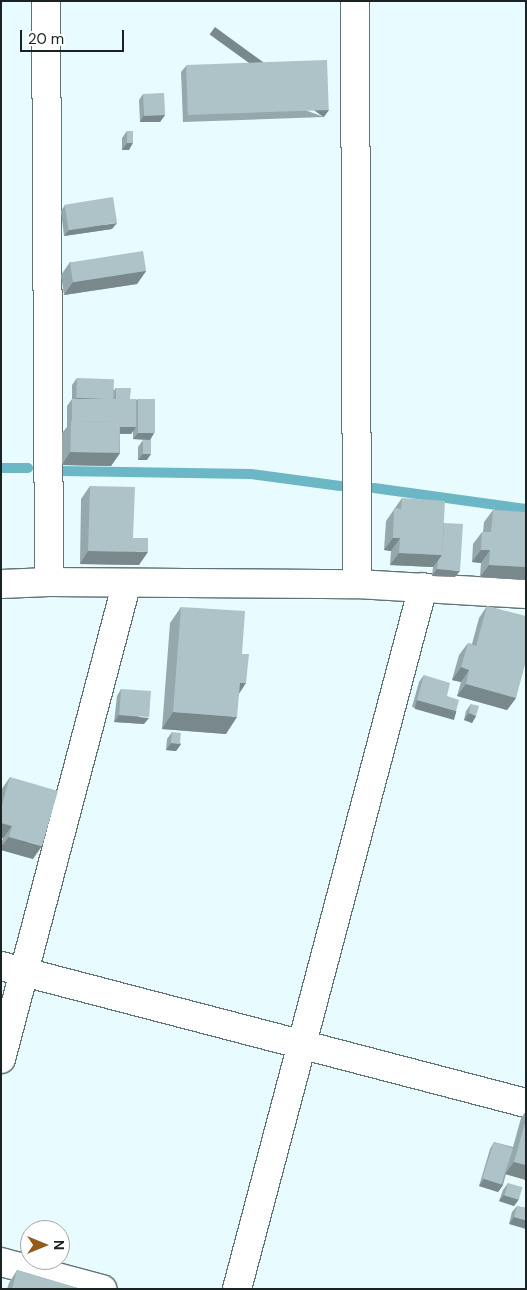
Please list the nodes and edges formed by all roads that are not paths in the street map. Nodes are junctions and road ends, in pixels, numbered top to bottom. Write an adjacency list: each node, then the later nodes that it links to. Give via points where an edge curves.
1 (46, 1): 3 (street)
2 (355, 1): 6 (street)
3 (49, 582): 4 (street); 5 (street)
4 (127, 583): 6 (street); 9 (street)
5 (1, 584)
6 (357, 584): 7 (street)
7 (423, 587): 8 (street); 10 (street)
8 (526, 594)
9 (13, 969): 10 (street); 11 (street)
10 (300, 1043): 12 (street); 15 (street)
11 (1, 1059)
12 (526, 1103)
13 (1, 1262): 14 (street)
14 (102, 1289)
15 (237, 1289)

